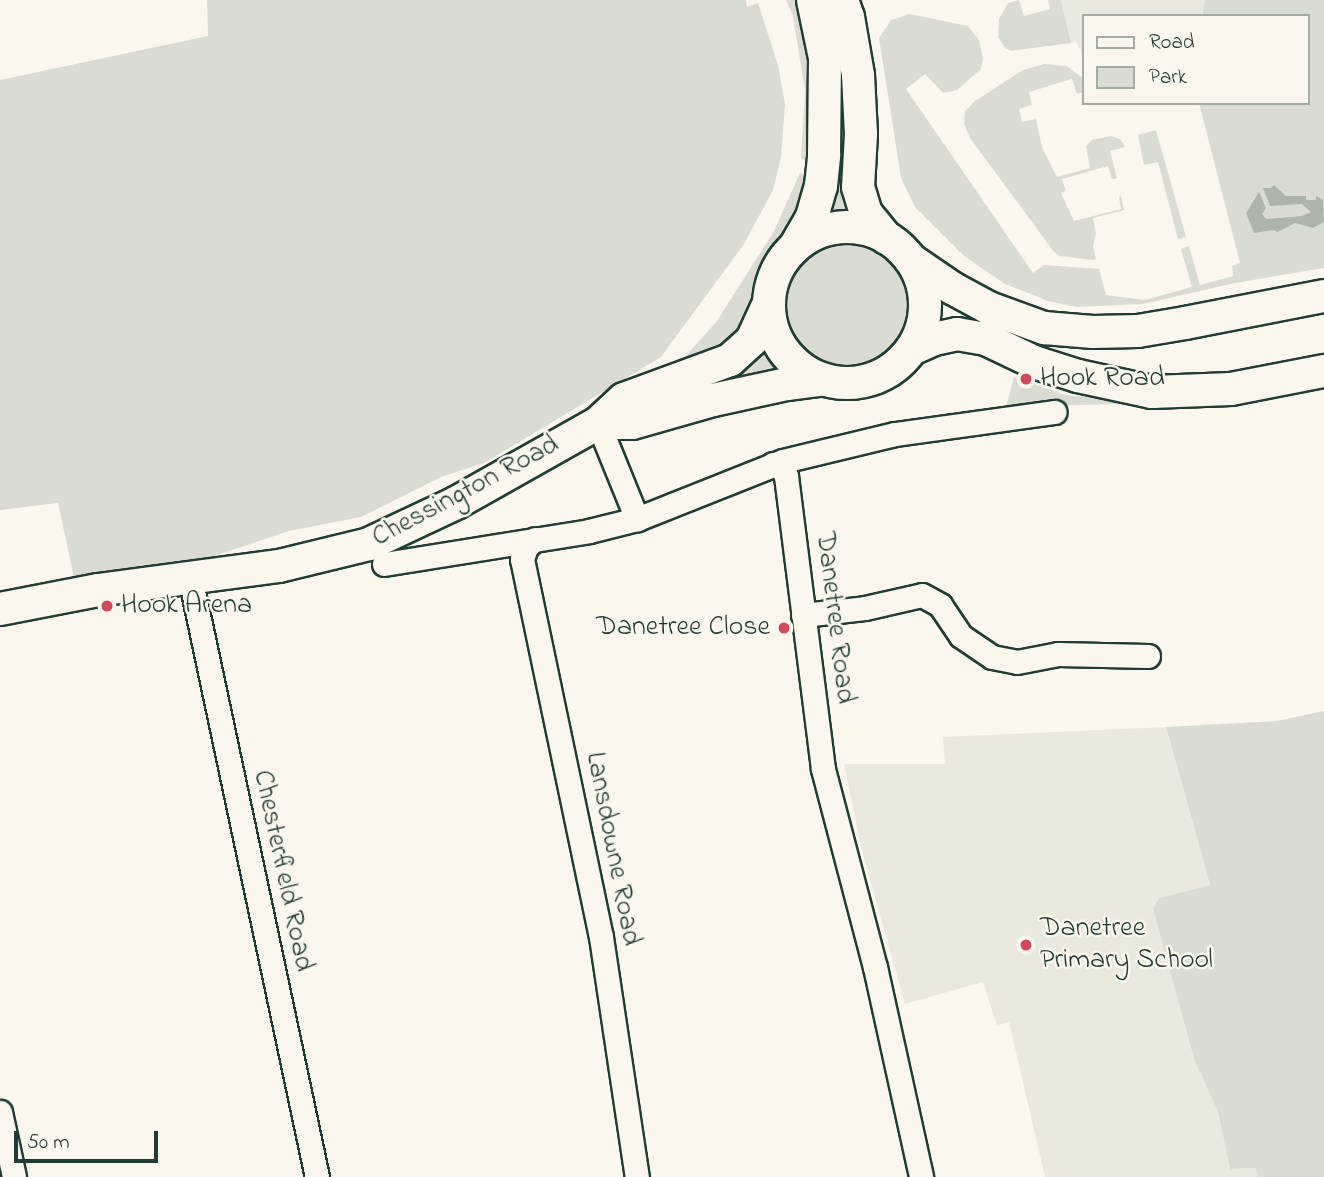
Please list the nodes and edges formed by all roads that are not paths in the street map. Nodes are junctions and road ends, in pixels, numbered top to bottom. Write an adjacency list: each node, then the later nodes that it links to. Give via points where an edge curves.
1 (813, 0): 4 (main road, via 825,58 823,172 810,223)
2 (842, 0): 3 (main road, via 858,75 858,187 866,213)
3 (886, 237): 4 (main road, Chessington Road, via 838,225 815,232); 5 (main road, Chessington Road)
4 (784, 260): 7 (main road, Chessington Road)
5 (911, 260): 6 (main road, Chessington Road, via 989,308 1044,328 1138,331); 8 (main road, Chessington Road, via 925,305 922,328)
6 (1324, 296)
7 (769, 303): 10 (main road, Chessington Road, via 770,320 783,351); 12 (main road, Chessington Road, via 752,340 730,360 624,399)
8 (912, 349): 9 (main road, Chessington Road, via 957,334 986,339 1034,362 1152,392 1231,389); 10 (main road, Chessington Road, via 887,373 872,380 855,384)
9 (1324, 371)
10 (822, 380): 12 (main road, Chessington Road, via 713,400 632,423)
11 (1054, 412): 13 (street, via 895,434)
12 (598, 423): 14 (street); 17 (main road, Chessington Road, via 456,503 369,544 279,566)
13 (774, 464): 14 (street); 19 (street, Danetree Road, via 786,476)
14 (637, 519): 15 (street)
15 (535, 539): 16 (street); 24 (street, Lansdowne Road, via 522,559 601,937)
16 (384, 564)
17 (190, 578): 18 (main road, Chessington Road); 23 (street, Chesterfield Road)
18 (0, 609)
19 (803, 614): 20 (street, via 864,608 922,595 940,605 961,636 992,657 1017,662 1058,654); 25 (street, Danetree Road, via 823,769 875,967)
20 (1148, 656)
21 (0, 1112): 22 (street)
22 (14, 1177)
23 (317, 1177)
24 (637, 1177)
25 (921, 1177)

